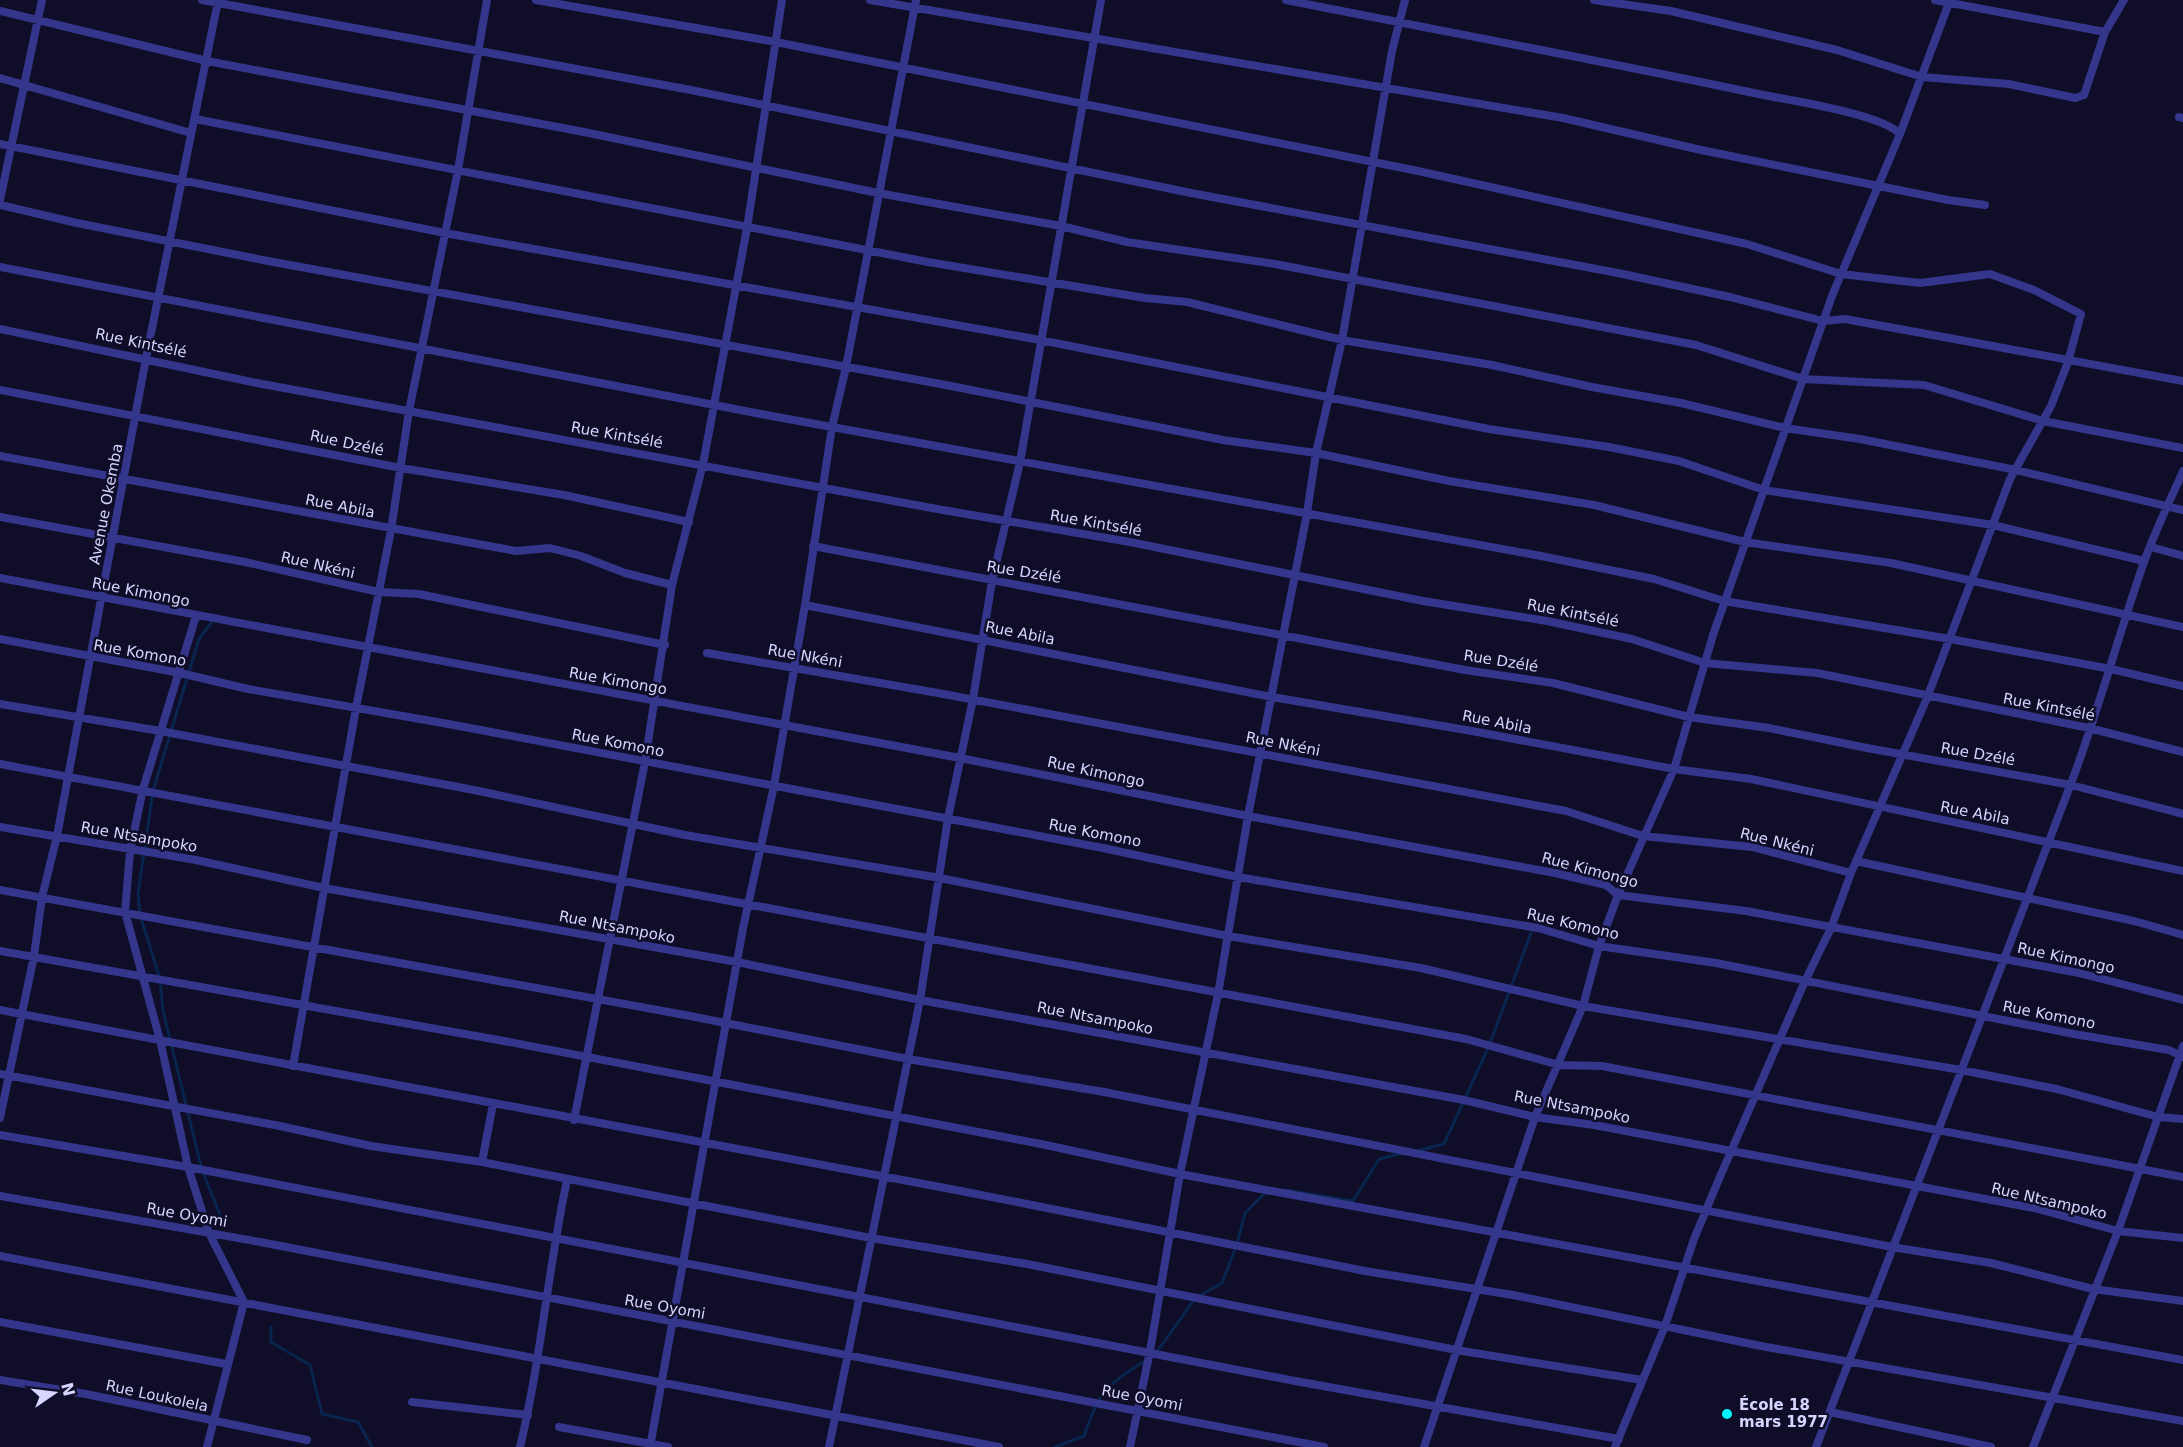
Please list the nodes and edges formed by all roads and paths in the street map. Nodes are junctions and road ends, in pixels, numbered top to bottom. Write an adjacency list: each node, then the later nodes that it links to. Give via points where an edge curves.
1 (42, 0): 17 (street)
2 (202, 0): 13 (street)
3 (487, 0): 22 (street)
4 (536, 0): 21 (street)
5 (782, 0): 21 (street)
6 (870, 0): 15 (street)
7 (1101, 0): 20 (street)
8 (1286, 0): 18 (street)
9 (1405, 0): 18 (street)
10 (1594, 0): 25 (street, via 1671,11 1837,50)
11 (1935, 0): 14 (street)
12 (2124, 0): 19 (street)
13 (218, 2): 22 (street); 23 (street, Avenue Okemba)
14 (1949, 2): 19 (street); 25 (street)
15 (916, 4): 20 (street); 24 (street)
16 (0, 11): 17 (street)
17 (38, 20): 23 (street); 27 (street)
18 (1399, 22): 28 (street); 35 (street, via 1839,110 1892,125)
19 (2105, 32): 25 (street, via 2084,95 2080,97 2009,84)
20 (1094, 37): 28 (street); 29 (street)
21 (776, 42): 24 (street); 30 (street)
22 (479, 50): 30 (street); 31 (street)
23 (207, 61): 31 (street); 32 (street, Avenue Okemba)
24 (903, 68): 29 (street); 34 (street)
25 (1922, 77): 35 (street)
26 (0, 78): 27 (street)
27 (24, 85): 33 (street); 37 (street)
28 (1385, 88): 38 (street); 43 (street, via 1563,118)
29 (1084, 105): 38 (street); 40 (street)
30 (766, 106): 34 (street); 39 (street)
31 (468, 112): 39 (street); 41 (street)
32 (195, 119): 33 (street, Avenue Okemba); 41 (street)
33 (191, 133): 42 (street, Avenue Okemba)
34 (890, 133): 40 (street); 44 (street)
35 (1900, 134): 43 (street)
36 (0, 144): 37 (street)
37 (10, 144): 42 (street); 45 (street)
38 (1372, 163): 48 (street); 55 (street, via 1747,243)
39 (756, 169): 44 (street); 50 (street)
40 (1072, 169): 48 (street); 49 (street)
41 (458, 170): 50 (street); 51 (street)
42 (182, 179): 51 (street); 52 (street, Avenue Okemba)
43 (1878, 186): 47 (street); 55 (street)
44 (878, 193): 49 (street); 53 (street)
45 (0, 200)
46 (0, 205): 52 (street)
47 (1985, 205)
48 (1362, 224): 56 (street); 62 (street, via 1618,273)
49 (1061, 226): 56 (street, via 1127,242); 57 (street)
50 (747, 228): 53 (street); 58 (street)
51 (445, 233): 58 (street); 59 (street)
52 (170, 242): 59 (street); 60 (street, Avenue Okemba)
53 (868, 250): 57 (street); 61 (street)
54 (0, 267): 60 (street)
55 (1841, 273): 62 (street); 69 (street, via 1920,283 1990,274 2034,290 2081,314)
56 (1352, 279): 65 (street); 71 (street, via 1696,345)
57 (1051, 282): 64 (street); 65 (street, via 1186,302)
58 (735, 287): 61 (street); 66 (street)
59 (432, 292): 66 (street); 67 (street)
60 (158, 299): 67 (street); 68 (street, Avenue Okemba)
61 (858, 307): 64 (street); 70 (street)
62 (1824, 321): 69 (street, via 1845,319); 71 (street)
63 (0, 329): 68 (street, Rue Kintsélé)
64 (1040, 340): 74 (street); 75 (street)
65 (1342, 340): 74 (street); 81 (street, via 1409,349 1682,403)
66 (724, 345): 70 (street); 76 (street)
67 (421, 348): 76 (street); 77 (street)
68 (146, 358): 77 (street, Rue Kintsélé); 78 (street, Avenue Okemba)
69 (2068, 362): 72 (street); 79 (street)
70 (846, 367): 75 (street); 80 (street)
71 (1803, 379): 79 (street, via 1924,385); 81 (street)
72 (2183, 381)
73 (0, 390): 78 (street, Rue Dzélé)
74 (1330, 398): 83 (street); 92 (street, via 1679,461)
75 (1030, 402): 83 (street, via 1223,441); 85 (street)
76 (713, 405): 80 (street); 86 (street)
77 (409, 411): 86 (street, Rue Kintsélé); 87 (street)
78 (135, 417): 87 (street, Rue Dzélé); 90 (street, Avenue Okemba)
79 (2043, 421): 82 (street); 88 (street)
80 (832, 427): 85 (street); 91 (street)
81 (1785, 428): 88 (street); 92 (street)
82 (2183, 448)
83 (1316, 453): 95 (street); 102 (street, via 1449,481 1594,505)
84 (0, 456): 90 (street, Rue Abila)
85 (1020, 462): 95 (street); 97 (street)
86 (703, 464): 91 (street, Rue Kintsélé); 98 (street)
87 (401, 468): 98 (street, Rue Dzélé, via 564,495); 100 (street)
88 (2016, 470): 93 (street); 99 (street)
89 (2183, 471): 93 (street)
90 (125, 479): 100 (street, Rue Abila); 101 (street, Avenue Okemba)
91 (822, 488): 97 (street, Rue Kintsélé); 103 (street)
92 (1764, 490): 99 (street); 102 (street)
93 (2168, 507): 94 (street); 104 (street)
94 (2183, 510)
95 (1307, 513): 107 (street); 114 (street, via 1654,579)
96 (0, 517): 101 (street, Rue Nkéni)
97 (1005, 520): 107 (street, Rue Kintsélé); 109 (street)
98 (689, 522): 111 (street)
99 (1993, 525): 106 (street); 110 (street)
100 (391, 530): 111 (street, Rue Abila, via 516,551 550,548); 112 (street)
101 (113, 539): 112 (street, Rue Nkéni, via 245,562); 113 (street, Avenue Okemba)
102 (1745, 542): 110 (street, via 1891,563); 114 (street)
103 (813, 546): 109 (street, Rue Dzélé); 115 (street)
104 (2151, 547): 105 (street); 106 (street)
105 (2183, 556)
106 (2145, 561): 116 (street)
107 (1295, 577): 119 (street); 127 (street, Rue Kintsélé, via 1632,639)
108 (0, 578): 113 (street, Rue Kimongo)
109 (992, 580): 119 (street, Rue Dzélé); 122 (street)
110 (1973, 581): 116 (street); 121 (street)
111 (672, 585): 123 (street)
112 (379, 592): 123 (street, Rue Nkéni, via 419,594); 124 (street)
113 (101, 598): 117 (street, Rue Kimongo); 126 (street, Avenue Okemba)
114 (1724, 601): 121 (street); 127 (street)
115 (806, 605): 122 (street, Rue Abila); 128 (street)
116 (2128, 614): 118 (street); 129 (street)
117 (196, 616): 124 (street, Rue Kimongo); 130 (street)
118 (2183, 627)
119 (1284, 634): 132 (street); 139 (street, Rue Dzélé, via 1553,683)
120 (0, 639): 126 (street, Rue Komono)
121 (1950, 639): 129 (street); 133 (street)
122 (983, 640): 132 (street, Rue Abila); 134 (street)
123 (664, 645): 135 (street)
124 (368, 649): 135 (street, Rue Kimongo); 137 (street)
125 (707, 653): 128 (street, Rue Nkéni)
126 (89, 657): 130 (street, Rue Komono); 138 (street, Avenue Okemba)
127 (1705, 663): 133 (street, Rue Kintsélé, via 1817,673); 139 (street)
128 (793, 668): 134 (street, Rue Nkéni); 140 (street)
129 (2111, 669): 131 (street); 141 (street)
130 (180, 673): 137 (street, Rue Komono); 142 (street)
131 (2183, 686)
132 (1272, 697): 144 (street); 150 (street, Rue Abila)
133 (1927, 698): 141 (street, Rue Kintsélé); 145 (street)
134 (973, 699): 144 (street, Rue Nkéni); 146 (street)
135 (654, 702): 140 (street, Rue Kimongo); 147 (street)
136 (0, 704): 138 (street)
137 (356, 708): 147 (street, Rue Komono); 149 (street)
138 (78, 716): 142 (street); 151 (street, Avenue Okemba)
139 (1689, 717): 145 (street, Rue Dzélé); 150 (street)
140 (784, 726): 146 (street, Rue Kimongo); 153 (street)
141 (2089, 728): 143 (street, Rue Kintsélé); 152 (street)
142 (160, 730): 149 (street); 154 (street)
143 (2183, 752)
144 (1260, 753): 157 (street); 163 (street, Rue Nkéni, via 1566,811)
145 (1902, 753): 152 (street, Rue Dzélé); 155 (street)
146 (960, 758): 157 (street, Rue Kimongo); 158 (street)
147 (645, 762): 153 (street, Rue Komono); 159 (street)
148 (0, 764): 151 (street)
149 (345, 767): 159 (street); 161 (street)
150 (1674, 769): 155 (street, Rue Abila, via 1751,779); 163 (street)
151 (68, 777): 154 (street); 162 (street, Avenue Okemba)
152 (2071, 785): 156 (street, Rue Dzélé); 164 (street)
153 (774, 786): 158 (street, Rue Komono); 165 (street)
154 (142, 789): 161 (street); 166 (street)
155 (1879, 808): 164 (street, Rue Abila); 167 (street)
156 (2183, 814)
157 (1248, 816): 170 (street); 175 (street, Rue Kimongo, via 1555,873 1606,885)
158 (948, 818): 170 (street, Rue Komono); 171 (street)
159 (633, 823): 165 (street); 172 (street)
160 (0, 826): 162 (street, Rue Ntsampoko)
161 (334, 828): 172 (street); 173 (street)
162 (57, 836): 166 (street, Rue Ntsampoko); 176 (street, Avenue Okemba)
163 (1643, 836): 169 (street, Rue Nkéni, via 1752,847); 175 (street)
164 (2048, 841): 168 (street, Rue Abila); 177 (street)
165 (761, 847): 171 (street); 178 (street)
166 (130, 850): 173 (street, Rue Ntsampoko); 179 (street)
167 (1856, 861): 169 (street); 177 (street)
168 (2183, 871)
169 (1851, 873): 180 (street)
170 (1238, 877): 182 (street); 185 (street, Rue Komono, via 1538,928)
171 (940, 878): 182 (street); 183 (street)
172 (622, 883): 178 (street); 184 (street)
173 (324, 888): 184 (street, Rue Ntsampoko); 186 (street)
174 (0, 890): 176 (street)
175 (1618, 895): 180 (street, Rue Kimongo, via 1746,911); 185 (street)
176 (42, 897): 179 (street); 188 (street, Avenue Okemba)
177 (2026, 898): 181 (street); 189 (street)
178 (748, 904): 183 (street); 190 (street)
179 (125, 912): 186 (street); 191 (street)
180 (1831, 928): 189 (street, Rue Kimongo); 192 (street)
181 (2183, 935)
182 (1228, 936): 193 (street); 198 (street, via 1421,968)
183 (930, 939): 193 (street); 195 (street)
184 (610, 940): 190 (street, Rue Ntsampoko); 194 (street)
185 (1599, 946): 192 (street, Rue Komono); 198 (street)
186 (314, 949): 194 (street); 197 (street)
187 (0, 951): 188 (street)
188 (34, 956): 191 (street); 200 (street, Avenue Okemba)
189 (2005, 960): 196 (street, Rue Kimongo, via 2079,973); 201 (street)
190 (737, 962): 195 (street, Rue Ntsampoko); 202 (street)
191 (142, 975): 197 (street); 204 (street)
192 (1805, 981): 201 (street, Rue Komono); 203 (street)
193 (1218, 994): 206 (street); 210 (street, via 1466,1039)
194 (598, 999): 202 (street); 207 (street)
195 (920, 1000): 206 (street, Rue Ntsampoko); 209 (street)
196 (2183, 1000)
197 (303, 1006): 207 (street); 211 (street)
198 (1583, 1006): 203 (street); 210 (street)
199 (0, 1010): 200 (street)
200 (22, 1014): 204 (street); 213 (street, Avenue Okemba)
201 (1984, 1016): 208 (street, Rue Komono, via 2169,1050); 212 (street)
202 (727, 1023): 209 (street); 214 (street)
203 (1780, 1038): 212 (street); 215 (street)
204 (160, 1040): 211 (street); 217 (street)
205 (2183, 1046): 208 (street)
206 (1205, 1053): 218 (street); 220 (street, Rue Ntsampoko, via 1464,1100)
207 (587, 1057): 214 (street); 223 (street)
208 (2181, 1057): 221 (street)
209 (908, 1059): 218 (street); 219 (street)
210 (1559, 1065): 215 (street, via 1602,1066); 220 (street)
211 (293, 1066): 216 (street)
212 (1961, 1070): 221 (street, via 2057,1089); 225 (street)
213 (4, 1075): 217 (street); 222 (street, Avenue Okemba)
214 (717, 1083): 219 (street); 227 (street)
215 (1754, 1095): 225 (street); 228 (street)
216 (493, 1104): 223 (street); 229 (street)
217 (176, 1107): 229 (street, via 371,1146); 230 (street)
218 (1193, 1110): 232 (street); 233 (street)
219 (896, 1117): 233 (street); 234 (street)
220 (1535, 1117): 228 (street, Rue Ntsampoko); 232 (street)
221 (2158, 1117): 224 (street); 231 (street)
222 (0, 1118)
223 (574, 1119): 227 (street)
224 (2183, 1119)
225 (1938, 1131): 231 (street); 237 (street)
226 (0, 1135): 230 (street)
227 (705, 1144): 234 (street); 239 (street)
228 (1731, 1153): 237 (street, Rue Ntsampoko); 240 (street)
229 (482, 1162): 236 (street)
230 (188, 1167): 244 (street); 245 (street)
231 (2139, 1170): 235 (street); 242 (street)
232 (1517, 1171): 240 (street); 243 (street)
233 (1180, 1174): 241 (street); 243 (street)
234 (883, 1177): 241 (street); 246 (street)
235 (2183, 1177)
236 (567, 1180): 239 (street); 245 (street)
237 (1915, 1187): 242 (street, Rue Ntsampoko, via 2034,1208); 248 (street)
238 (0, 1196): 244 (street, Rue Oyomi)
239 (695, 1203): 246 (street); 250 (street)
240 (1707, 1211): 248 (street); 251 (street)
241 (1169, 1231): 252 (street, via 1365,1271); 254 (street)
242 (2118, 1231): 247 (street, Rue Ntsampoko); 253 (street)
243 (1496, 1232): 251 (street); 252 (street)
244 (209, 1233): 256 (street, Rue Oyomi); 258 (street)
245 (555, 1238): 250 (street); 256 (street)
246 (871, 1238): 254 (street); 255 (street)
247 (2183, 1238)
248 (1892, 1247): 253 (street, via 1991,1263); 259 (street)
249 (0, 1256): 258 (street)
250 (683, 1263): 255 (street); 261 (street)
251 (1684, 1267): 259 (street); 262 (street)
252 (1478, 1289): 262 (street); 264 (street)
253 (2093, 1289): 257 (street); 263 (street)
254 (1161, 1290): 264 (street); 265 (street)
255 (860, 1295): 265 (street); 266 (street)
256 (546, 1297): 261 (street, Rue Oyomi); 267 (street)
257 (2183, 1301)
258 (244, 1302): 267 (street); 270 (street)
259 (1871, 1302): 263 (street); 268 (street)
260 (0, 1322): 270 (street)
261 (674, 1322): 266 (street, Rue Oyomi); 273 (street)
262 (1665, 1326): 268 (street); 272 (street)
263 (2076, 1338): 269 (street); 274 (street)
264 (1456, 1350): 272 (street); 276 (street)
265 (1150, 1351): 276 (street); 277 (street)
266 (849, 1354): 277 (street, Rue Oyomi); 280 (street)
267 (536, 1358): 273 (street); 279 (street)
268 (1847, 1360): 274 (street); 278 (street)
269 (2183, 1360)
270 (226, 1364): 282 (street)
271 (0, 1380): 282 (street, Rue Loukolela)
272 (1642, 1380): 284 (street)
273 (662, 1382): 280 (street); 286 (street)
274 (2053, 1400): 281 (street); 298 (street)
275 (412, 1402): 279 (street)
276 (1436, 1407): 284 (street); 294 (street)
277 (1138, 1411): 292 (street); 293 (street, Rue Oyomi)
278 (1830, 1412): 296 (street); 297 (street)
279 (528, 1415): 288 (street)
280 (835, 1415): 290 (street); 291 (street)
281 (2183, 1421)
282 (212, 1422): 285 (street, Rue Loukolela); 287 (street)
283 (559, 1427): 286 (street)
284 (1619, 1439): 295 (street)
285 (307, 1440)
286 (651, 1446): 289 (street)
287 (207, 1447)
288 (520, 1447)
289 (668, 1447)
290 (829, 1447)
291 (999, 1447)
292 (1130, 1447)
293 (1324, 1447)
294 (1424, 1447)
295 (1615, 1447)
296 (1816, 1447)
297 (1991, 1447)
298 (2033, 1447)

